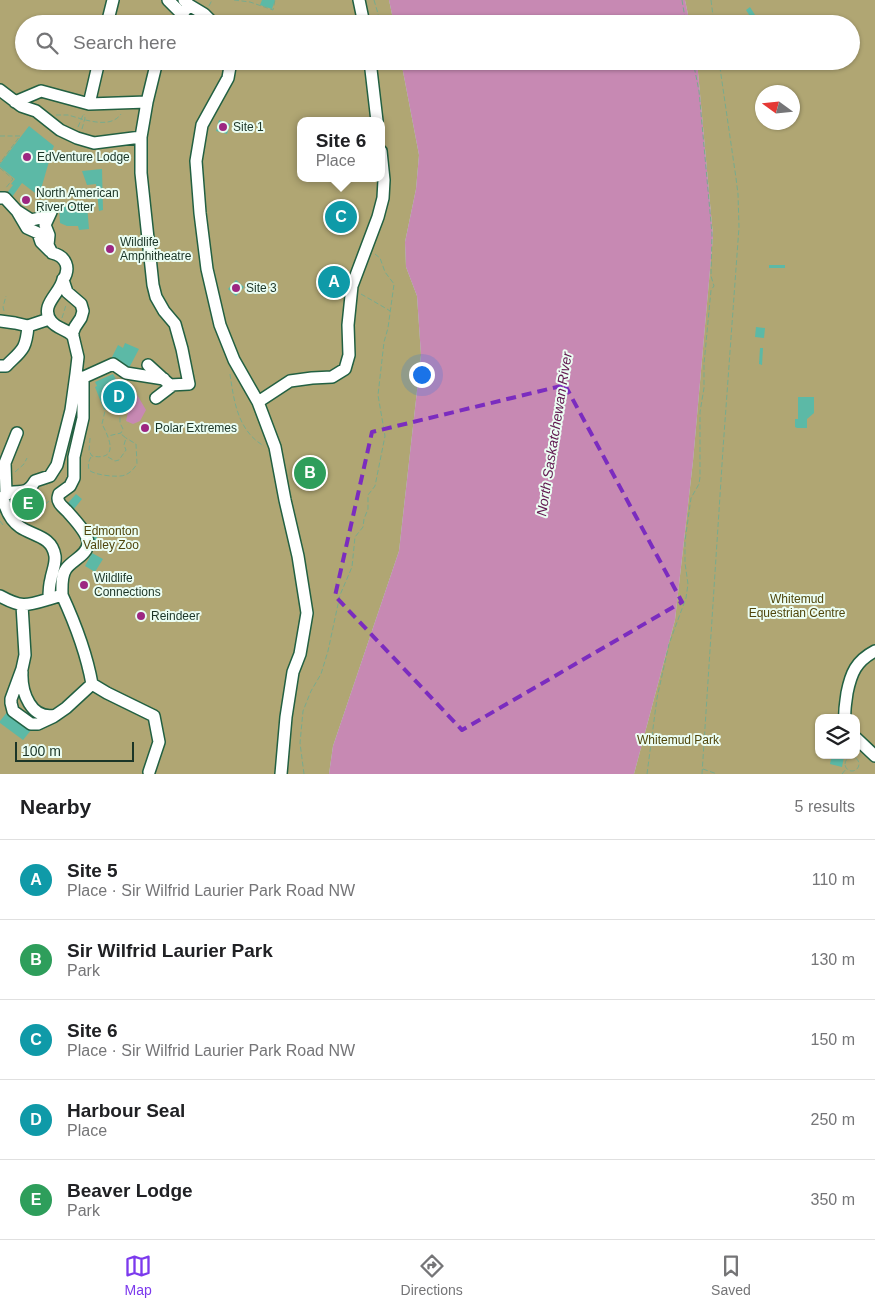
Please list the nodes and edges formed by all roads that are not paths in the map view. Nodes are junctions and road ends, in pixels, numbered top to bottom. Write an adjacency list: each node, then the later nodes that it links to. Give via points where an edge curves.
1 (112, 0): 5 (street)
2 (168, 0): 4 (street)
3 (359, 0): 7 (street)
4 (185, 6): 6 (street)
5 (109, 15)
6 (205, 15)
7 (362, 15)
8 (97, 70): 15 (street)
9 (155, 70): 14 (street)
10 (229, 70): 32 (street, via 202,125 196,160 200,213 207,269 220,325 234,360)
11 (371, 70): 16 (street)
12 (0, 90): 13 (street)
13 (15, 102): 15 (street, via 41,91); 17 (street, via 36,111 66,134 84,140 96,142)
14 (146, 102): 15 (street); 17 (street)
15 (89, 104)
16 (377, 117)
17 (141, 137): 30 (street, via 141,173 153,285 156,297 175,324 189,384)
18 (384, 182): 32 (street, via 378,217 352,286 348,325 350,355 345,369 332,377 290,381)
19 (2, 194): 20 (street)
20 (17, 211): 21 (street, via 27,228 38,233 41,242); 21 (street, via 31,220 51,212 46,225)
21 (52, 253): 22 (street)
22 (63, 280): 23 (street, via 48,303); 26 (street, via 65,289 81,304 83,311)
23 (49, 319): 25 (street); 26 (street)
24 (3, 321): 25 (street)
25 (28, 326): 28 (street, via 24,348 6,366)
26 (73, 336): 29 (street)
27 (148, 365): 30 (street)
28 (0, 366)
29 (79, 376): 30 (street, via 113,364 126,373); 33 (street); 35 (street, via 83,418)
30 (169, 382): 31 (street)
31 (156, 398)
32 (258, 402): 51 (street, via 275,447 307,613 300,654 293,672)
33 (66, 430): 35 (street); 36 (street, via 59,459)
34 (17, 433): 37 (street, via 5,463)
35 (79, 434): 38 (street, via 74,478)
36 (50, 476): 37 (street, via 35,481 26,491); 38 (street)
37 (3, 496): 41 (street, via 11,517 23,529 46,540 54,552)
38 (59, 497): 39 (street, via 88,543 65,571)
39 (62, 595): 41 (street); 45 (street, via 90,670)
40 (0, 596): 42 (street)
41 (49, 599): 42 (street)
42 (22, 605): 44 (street, via 25,655)
43 (875, 651): 47 (street, via 854,670)
44 (22, 669): 46 (street, via 23,686 33,709 43,716); 46 (street, via 11,698 12,711 33,725)
45 (92, 684): 46 (street); 50 (street, via 154,716 159,742)
46 (57, 714)
47 (845, 714)
48 (860, 742): 49 (street)
49 (875, 756)
50 (149, 772)
51 (281, 774)

